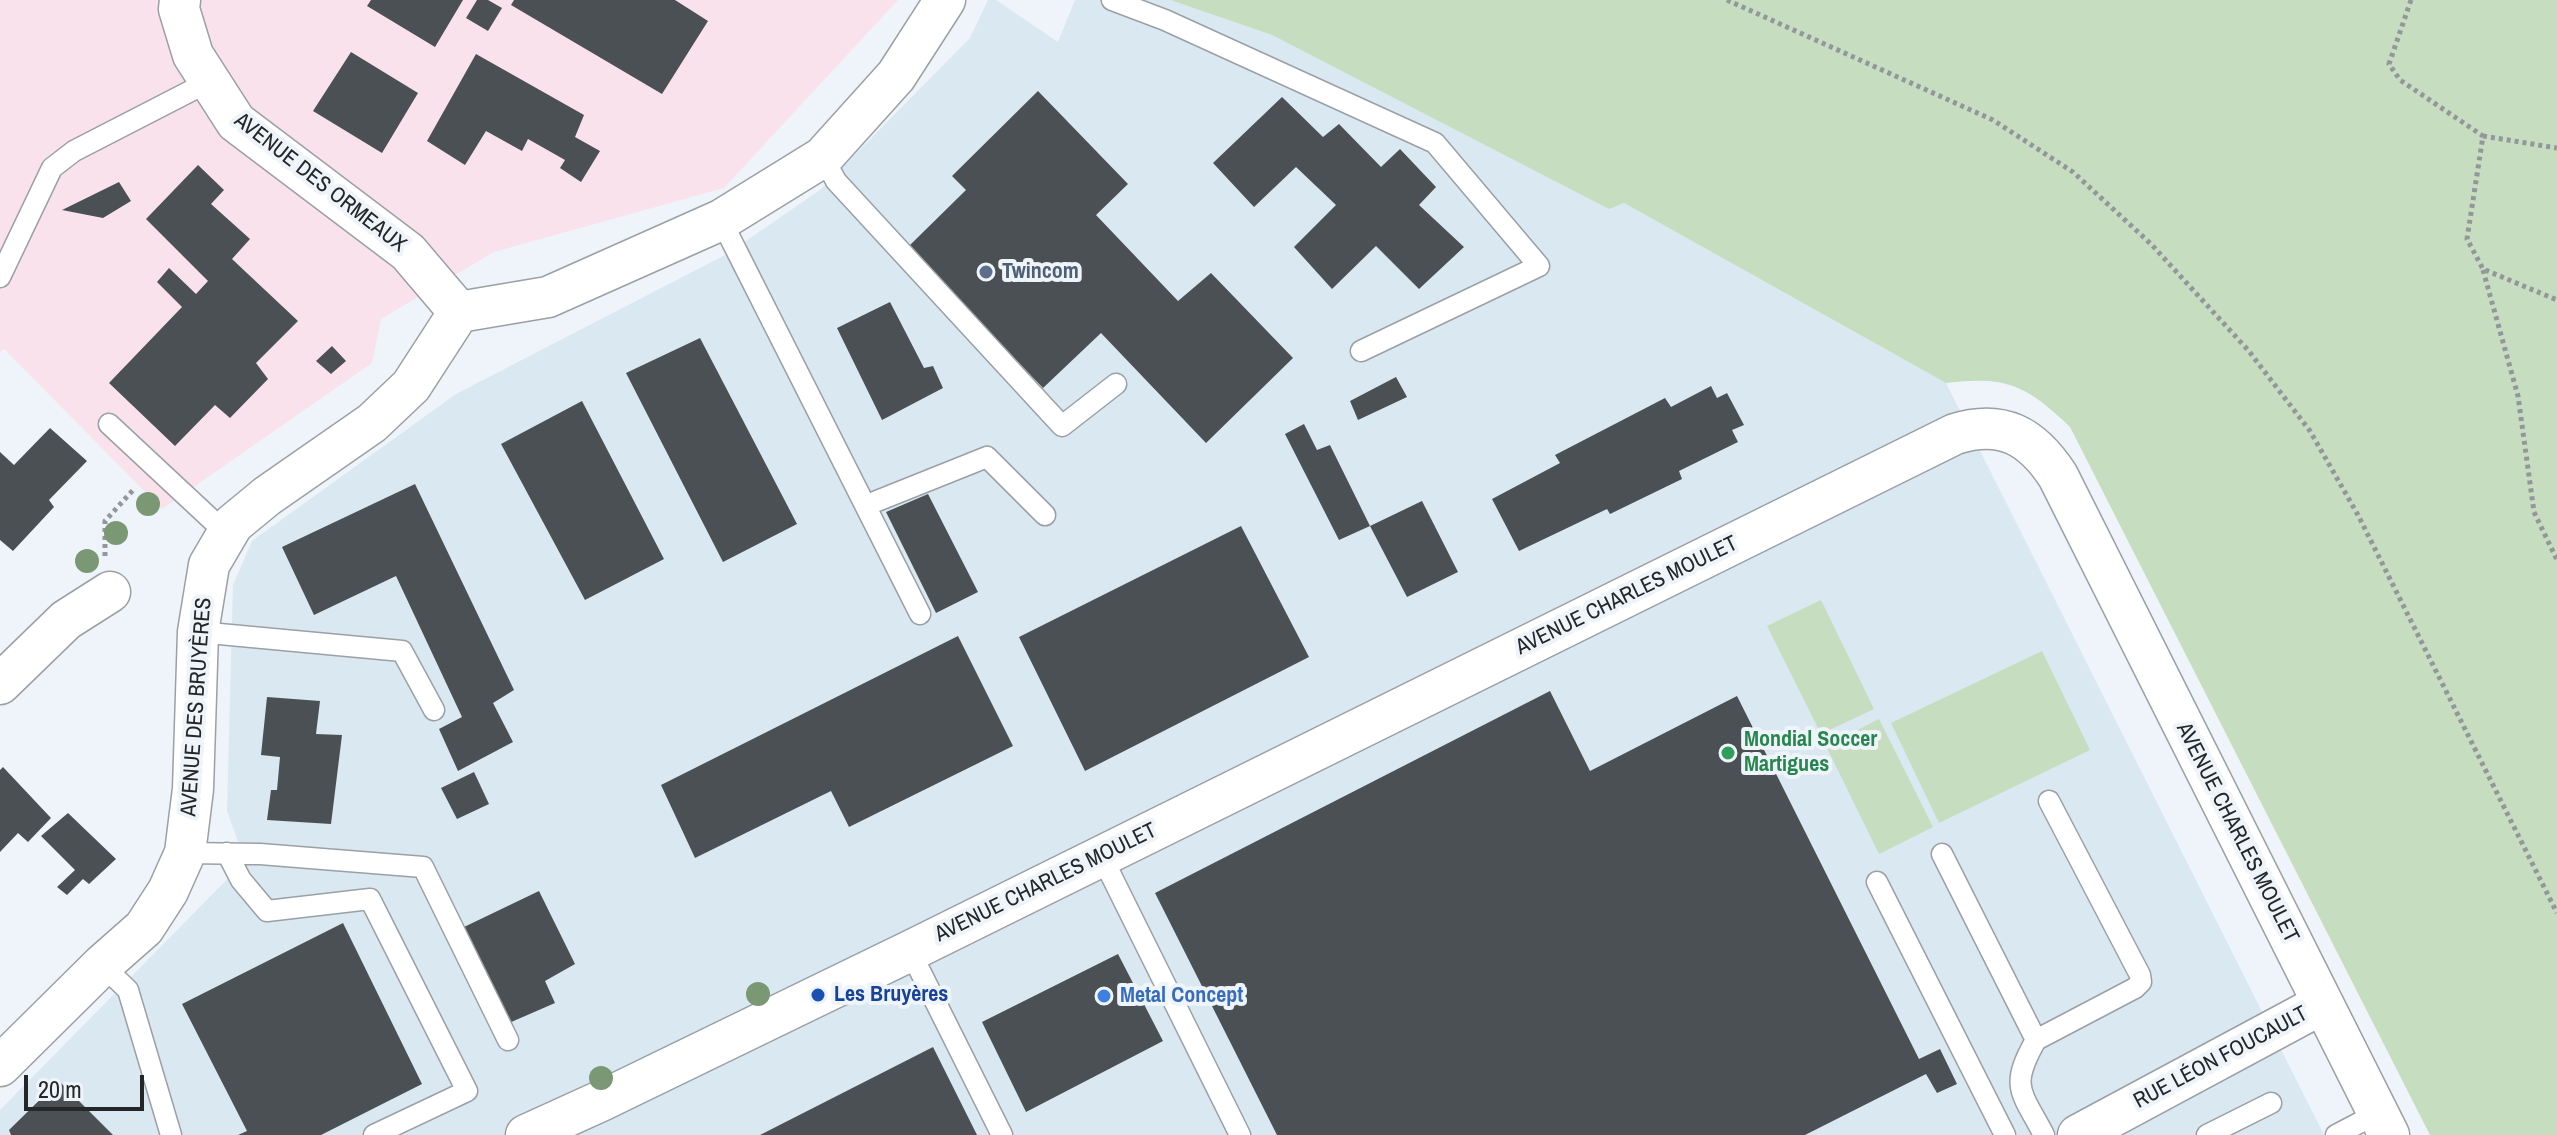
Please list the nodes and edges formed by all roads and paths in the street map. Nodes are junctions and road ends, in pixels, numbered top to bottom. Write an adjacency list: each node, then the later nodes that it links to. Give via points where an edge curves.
1 (180, 0): 6 (street, AVENUE DES ORMEAUX, via 193,55)
2 (945, 0): 9 (street, via 896,76)
3 (1112, 0): 15 (lane, via 1435,143 1539,266)
4 (1727, 0): 34 (path, via 1993,120 2073,172 2151,244 2237,338 2310,431 2358,515)
5 (2411, 0): 7 (path, via 2389,64 2400,80)
6 (210, 81): 12 (lane, via 74,151 52,168); 14 (street, AVENUE DES ORMEAUX, via 236,122 408,252)
7 (2483, 136): 8 (path); 11 (path, via 2467,239)
8 (2557, 148)
9 (823, 157): 10 (street); 16 (lane, via 836,181 1062,426)
10 (721, 220): 14 (street, via 548,297); 19 (lane)
11 (2483, 269): 13 (path); 22 (path, via 2518,396 2534,512)
12 (0, 277)
13 (2557, 300)
14 (459, 312): 21 (street, AVENUE DES BRUYÈRES, via 411,386 382,414 267,496)
15 (1361, 351)
16 (1116, 384)
17 (109, 424): 18 (lane)
18 (154, 466): 21 (lane); 23 (path, via 105,521)
19 (867, 505): 20 (lane, via 987,457); 24 (lane)
20 (1045, 515)
21 (227, 534): 25 (street, AVENUE DES BRUYÈRES, via 209,565)
22 (2557, 560)
23 (110, 592): 26 (street, via 66,620)
24 (920, 614)
25 (198, 632): 27 (lane, via 402,651); 29 (street, AVENUE DES BRUYÈRES, via 193,789)
26 (0, 684)
27 (434, 710)
28 (2049, 801): 39 (lane, via 2141,982)
29 (185, 853): 30 (lane); 36 (street, AVENUE DES BRUYÈRES, via 144,928)
30 (227, 853): 38 (lane, via 423,867); 44 (lane, via 267,911 370,899 467,1091)
31 (1942, 854): 39 (lane)
32 (1101, 855): 35 (street, AVENUE CHARLES MOULET); 37 (street, AVENUE CHARLES MOULET, via 1955,434 1995,428 2032,444 2058,476); 47 (lane)
33 (1877, 882): 48 (lane)
34 (2557, 913)
35 (910, 951): 45 (street, AVENUE CHARLES MOULET); 46 (lane)
36 (102, 965): 40 (street, AVENUE DES BRUYÈRES); 43 (lane, via 128,990)
37 (2322, 1004): 42 (street, AVENUE CHARLES MOULET); 50 (street, RUE LÉON FOUCAULT)
38 (508, 1040)
39 (2036, 1040): 49 (lane, via 2019,1076 2021,1093)
40 (0, 1066)
41 (2271, 1103): 51 (lane)
42 (2383, 1124): 52 (lane)
43 (171, 1135)
44 (374, 1135)
45 (526, 1135)
46 (1002, 1135)
47 (1240, 1135)
48 (2005, 1135)
49 (2044, 1135)
50 (2078, 1135)
51 (2207, 1135)
52 (2336, 1135)

